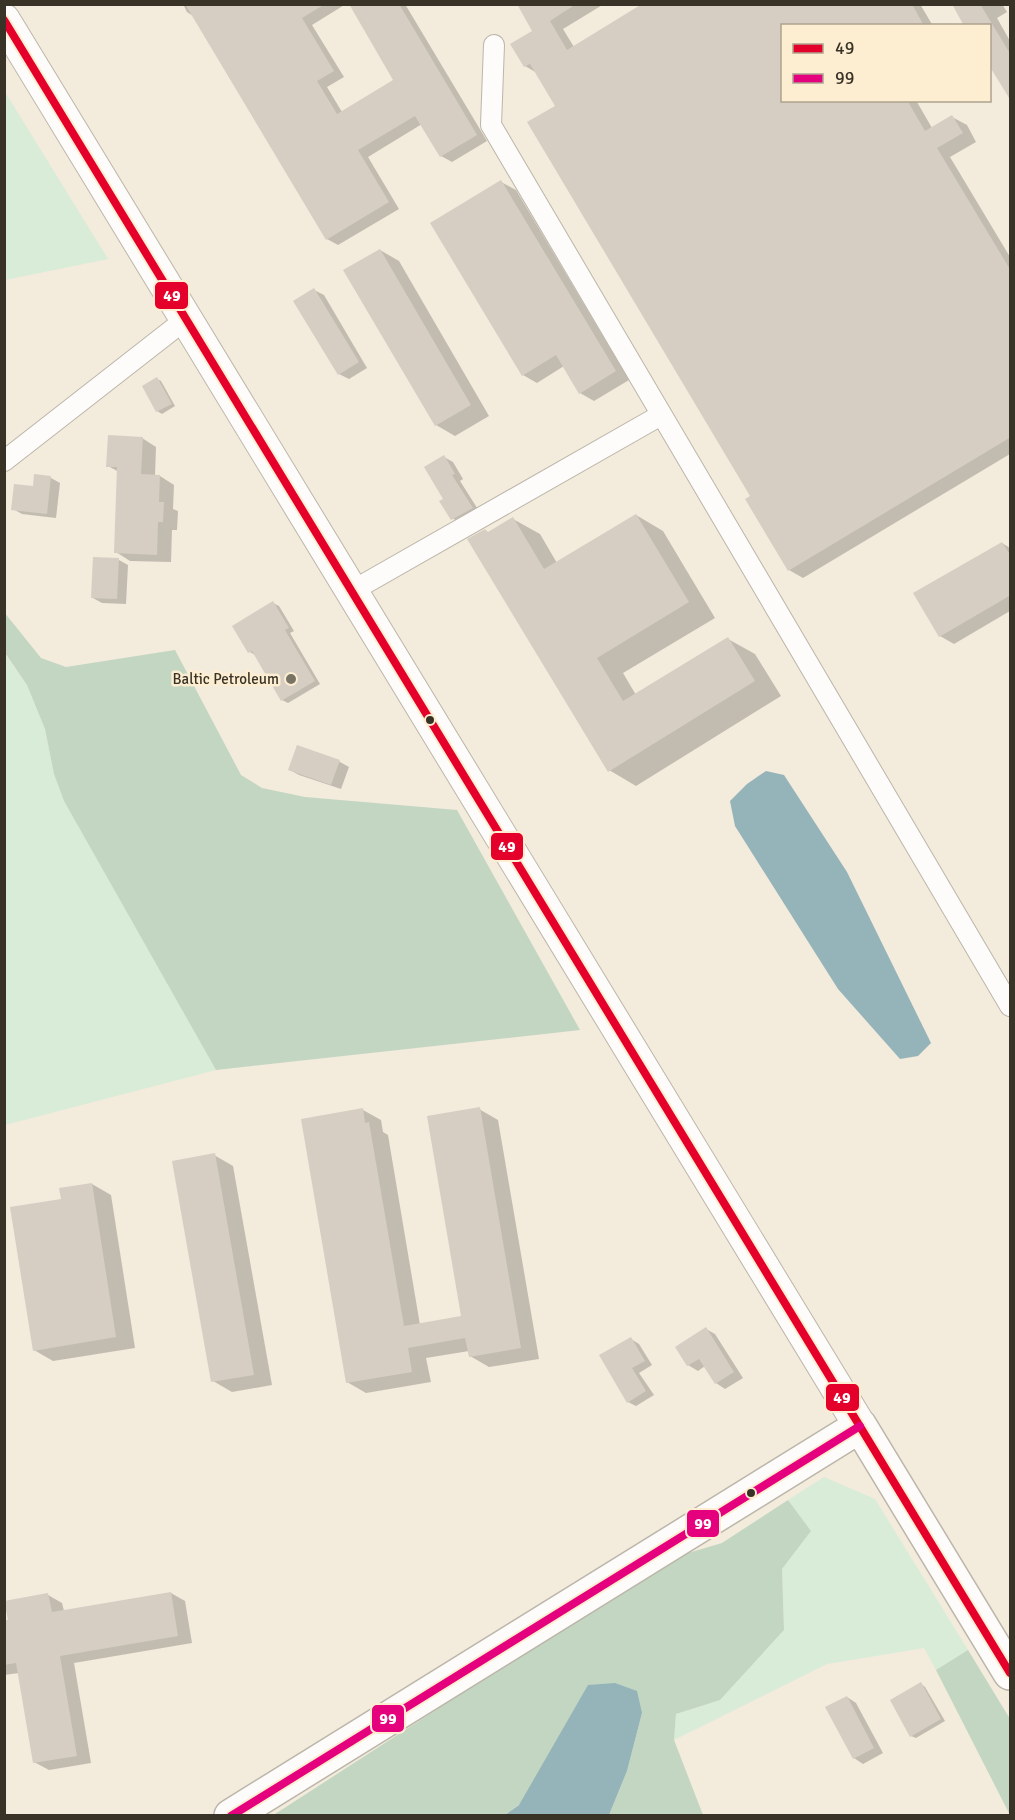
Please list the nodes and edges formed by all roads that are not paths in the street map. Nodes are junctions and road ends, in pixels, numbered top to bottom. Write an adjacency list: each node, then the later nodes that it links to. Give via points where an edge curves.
1 (4, 20): 3 (main road)
2 (494, 45): 4 (street, via 491,125)
3 (186, 319): 5 (street); 6 (main road)
4 (661, 415): 6 (street); 7 (street)
5 (4, 461)
6 (352, 591): 8 (main road)
7 (1011, 1006)
8 (860, 1426): 9 (highway); 10 (highway)
9 (1011, 1673)
10 (231, 1815)

